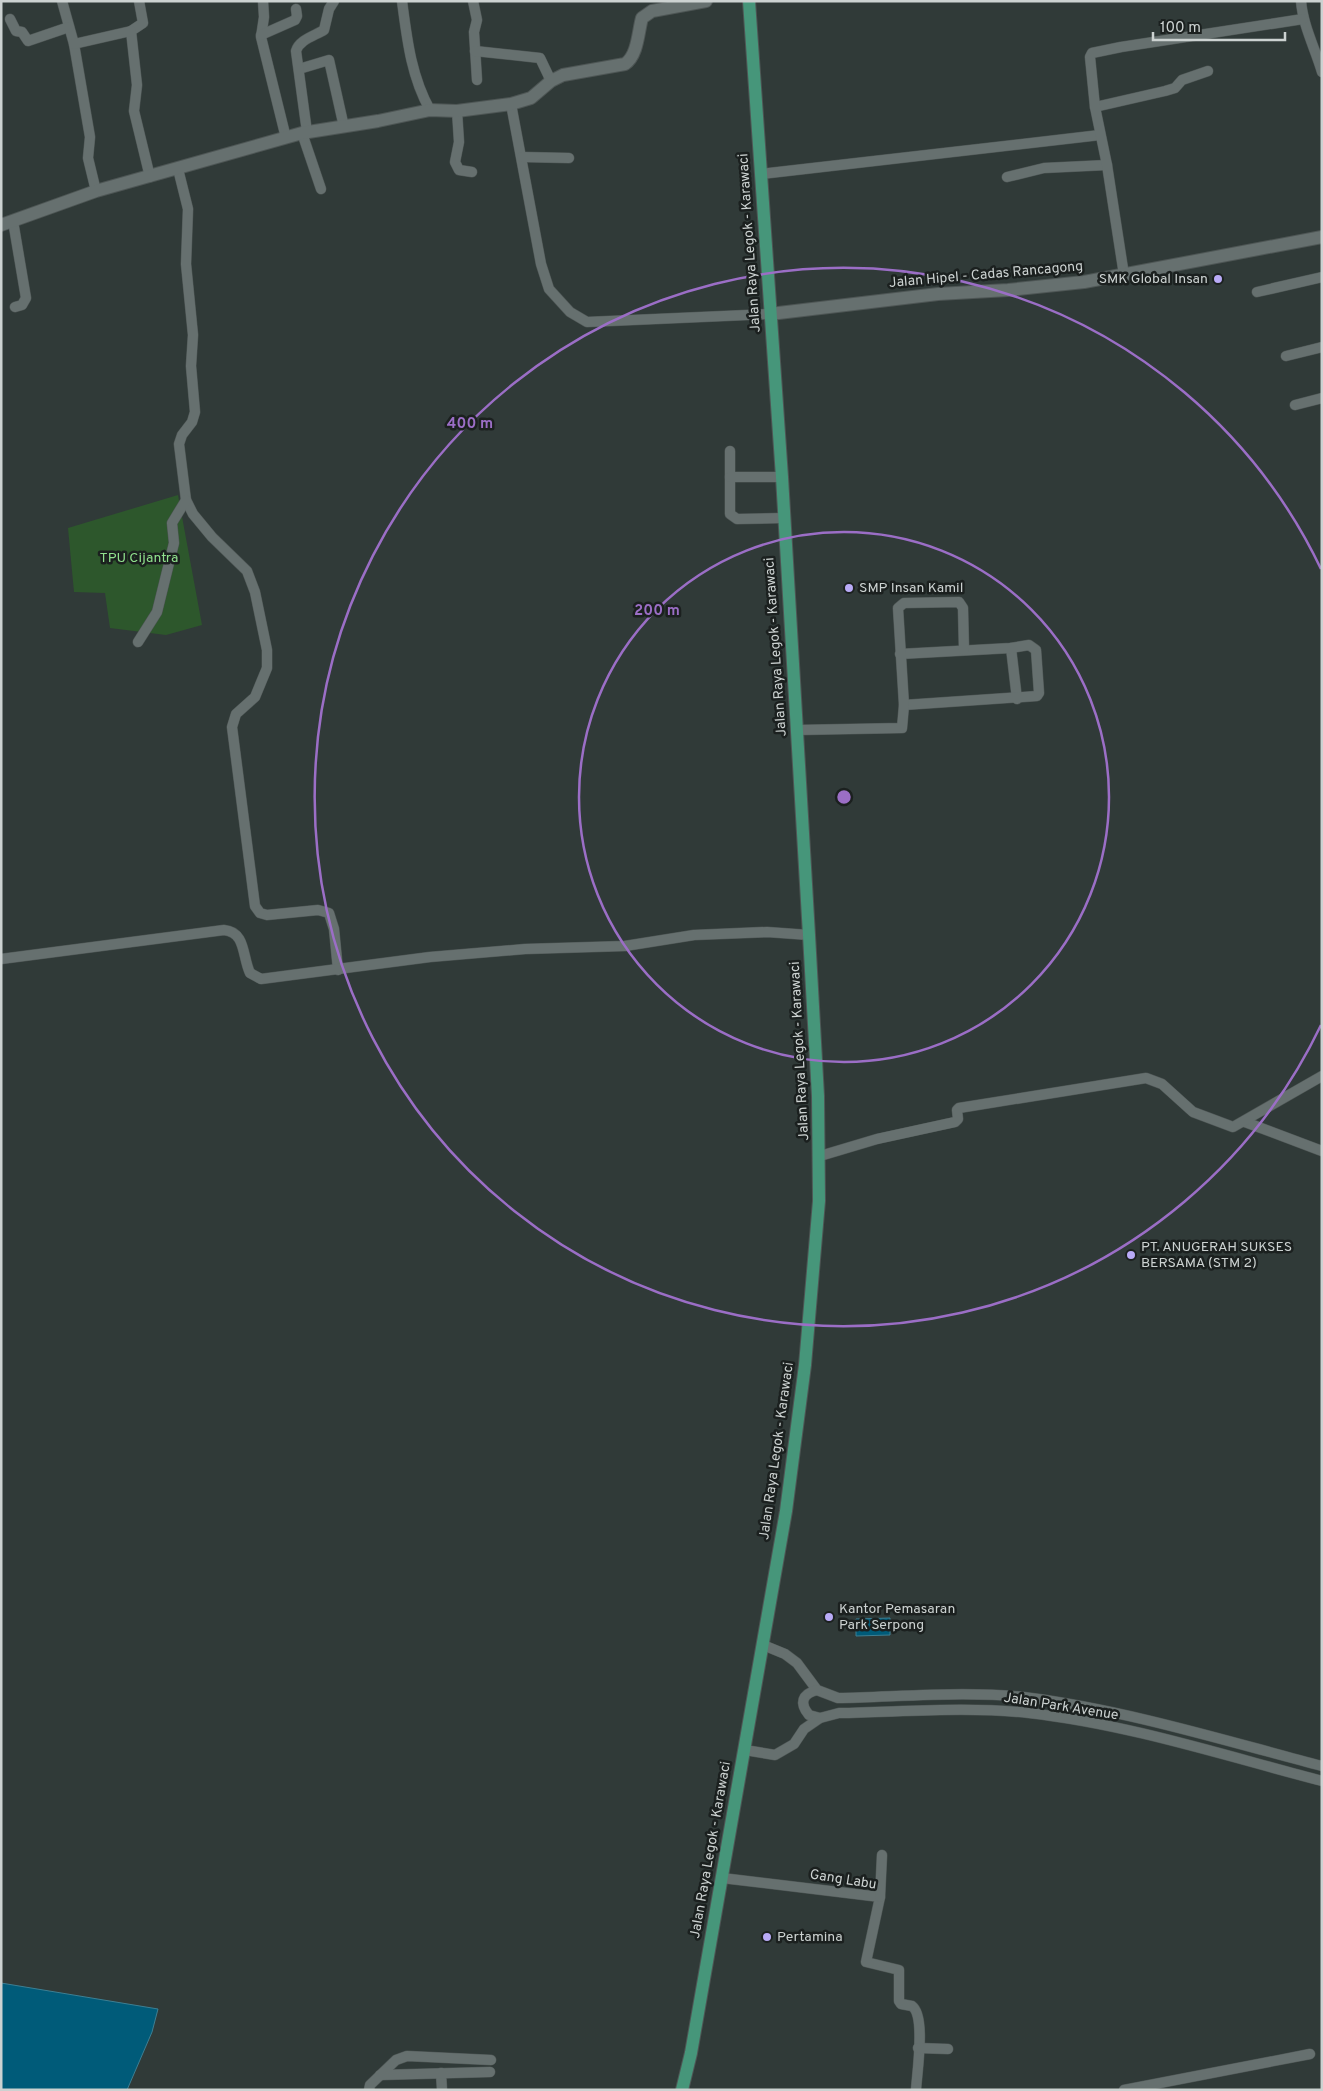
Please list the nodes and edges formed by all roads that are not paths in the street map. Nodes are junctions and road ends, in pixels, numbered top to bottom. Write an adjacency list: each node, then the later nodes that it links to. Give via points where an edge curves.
1 (62, 1): 13 (street)
2 (139, 1): 14 (street, via 143,23)
3 (263, 1): 15 (street)
4 (334, 1): 19 (street, via 324,30 297,46)
5 (402, 1): 26 (street, via 418,89)
6 (473, 1): 18 (street, via 477,20)
7 (706, 1): 23 (street, via 645,14 637,34 634,55 625,64 573,72)
8 (750, 1): 37 (main road, Jalan Raya Legok - Karawaci)
9 (1301, 1): 11 (street)
10 (296, 9): 15 (street, via 298,16 295,20)
11 (1303, 18): 17 (street); 25 (street, via 1092,54)
12 (10, 19): 13 (street, via 16,31 22,32 28,41)
13 (69, 27): 16 (street)
14 (131, 31): 16 (street); 38 (street, via 137,85 134,111)
15 (261, 35): 31 (street)
16 (74, 44): 41 (street, via 90,137 88,158)
17 (1318, 44): 21 (street)
18 (475, 51): 22 (street); 23 (street, via 540,58)
19 (299, 69): 28 (street, via 329,60); 29 (street)
20 (1208, 71): 25 (street, via 1182,80 1175,88)
21 (1322, 72)
22 (477, 80)
23 (551, 81): 24 (street, via 531,98)
24 (511, 104): 27 (street); 32 (street)
25 (1095, 107): 30 (street)
26 (430, 110): 27 (street); 28 (street)
27 (457, 111): 36 (street, via 460,142 455,162 459,170)
28 (344, 127): 29 (street)
29 (305, 132): 31 (street); 40 (street)
30 (1100, 136): 34 (street); 37 (street)
31 (286, 138): 35 (street)
32 (522, 157): 33 (street); 48 (street, via 541,264 549,289 570,312 587,322)
33 (569, 158)
34 (1107, 165): 39 (street, via 1044,168); 44 (street)
35 (178, 169): 38 (street); 56 (street, via 188,210 186,264 193,335 191,366 195,412 179,444)
36 (472, 172)
37 (761, 174): 48 (main road, Jalan Raya Legok - Karawaci)
38 (150, 177): 41 (street)
39 (1007, 177)
40 (321, 189)
41 (96, 191): 42 (street)
42 (7, 223): 47 (street, via 26,298 22,305)
43 (1322, 237): 44 (street, Jalan Hipel - Cadas Rancagong)
44 (1124, 275): 48 (street, Jalan Hipel - Cadas Rancagong)
45 (1322, 277): 46 (street)
46 (1257, 292)
47 (15, 306)
48 (770, 314): 55 (main road, Jalan Raya Legok - Karawaci)
49 (1322, 347): 50 (street)
50 (1286, 356)
51 (1322, 398): 52 (street)
52 (1295, 405)
53 (730, 451): 54 (street)
54 (730, 477): 55 (street); 57 (street, via 729,510 733,518)
55 (782, 477): 57 (main road, Jalan Raya Legok - Karawaci)
56 (186, 500): 58 (street, via 172,523 174,543 158,612); 67 (street, via 198,522 247,571 255,592 267,650 267,668 255,697 236,714 232,727 255,906 260,913 267,915 318,910 329,913)
57 (783, 518): 64 (main road, Jalan Raya Legok - Karawaci)
58 (138, 642)
59 (1011, 648): 60 (street); 62 (street); 62 (street, via 1029,644 1036,650 1038,695)
60 (964, 650): 61 (street); 61 (street, via 963,608 959,602 904,603 898,608)
61 (900, 654): 63 (street)
62 (1017, 699): 63 (street)
63 (904, 705): 64 (street, via 904,724 898,730)
64 (797, 730): 65 (main road, Jalan Raya Legok - Karawaci)
65 (809, 935): 67 (street, via 767,932 694,935 625,946 525,949 430,957); 71 (main road, Jalan Raya Legok - Karawaci)
66 (1, 959): 67 (street, via 232,930 238,936 250,973 256,978)
67 (338, 970)
68 (1322, 1076): 69 (street)
69 (1245, 1122): 70 (street); 71 (street, via 1233,1127 1208,1120 1193,1112 1162,1084 1146,1078 959,1108 956,1110 956,1122 877,1139)
70 (1322, 1151)
71 (820, 1156): 72 (main road, Jalan Raya Legok - Karawaci, via 805,1364 786,1511)
72 (763, 1645): 73 (street, via 797,1663); 81 (main road, Jalan Raya Legok - Karawaci)
73 (817, 1690): 74 (street, Jalan Park Avenue, via 838,1698); 80 (street, via 808,1692 803,1699 803,1708 809,1715)
74 (878, 1697): 75 (street, Jalan Park Avenue); 77 (street)
75 (1014, 1697): 76 (street, Jalan Park Avenue); 78 (street)
76 (1029, 1698): 79 (street); 82 (street, Jalan Park Avenue, via 1119,1714)
77 (878, 1712): 78 (street, Jalan Park Avenue); 80 (street, Jalan Park Avenue, via 839,1713)
78 (1012, 1712): 79 (street, Jalan Park Avenue)
79 (1029, 1713): 83 (street, Jalan Park Avenue, via 1116,1728)
80 (820, 1718): 81 (street, Jalan Park Avenue, via 804,1729 794,1744 775,1755)
81 (744, 1750): 85 (main road, Jalan Raya Legok - Karawaci)
82 (1322, 1766)
83 (1322, 1781)
84 (882, 1855): 86 (street)
85 (722, 1878): 86 (street, Gang Labu); 96 (main road, Jalan Raya Legok - Karawaci)
86 (880, 1897): 87 (street, Gang Labu, via 866,1962 899,1970 900,2004 912,2006 918,2014)
87 (918, 2048): 88 (street); 97 (street, Gang Labu)
88 (948, 2049)
89 (1310, 2054): 98 (street)
90 (491, 2060): 93 (street, via 407,2056 396,2060)
91 (490, 2072): 92 (street)
92 (441, 2074): 93 (street); 95 (street)
93 (380, 2075): 94 (street, via 370,2085)
94 (370, 2090)
95 (442, 2090)
96 (682, 2090)
97 (916, 2090)
98 (1124, 2090)

